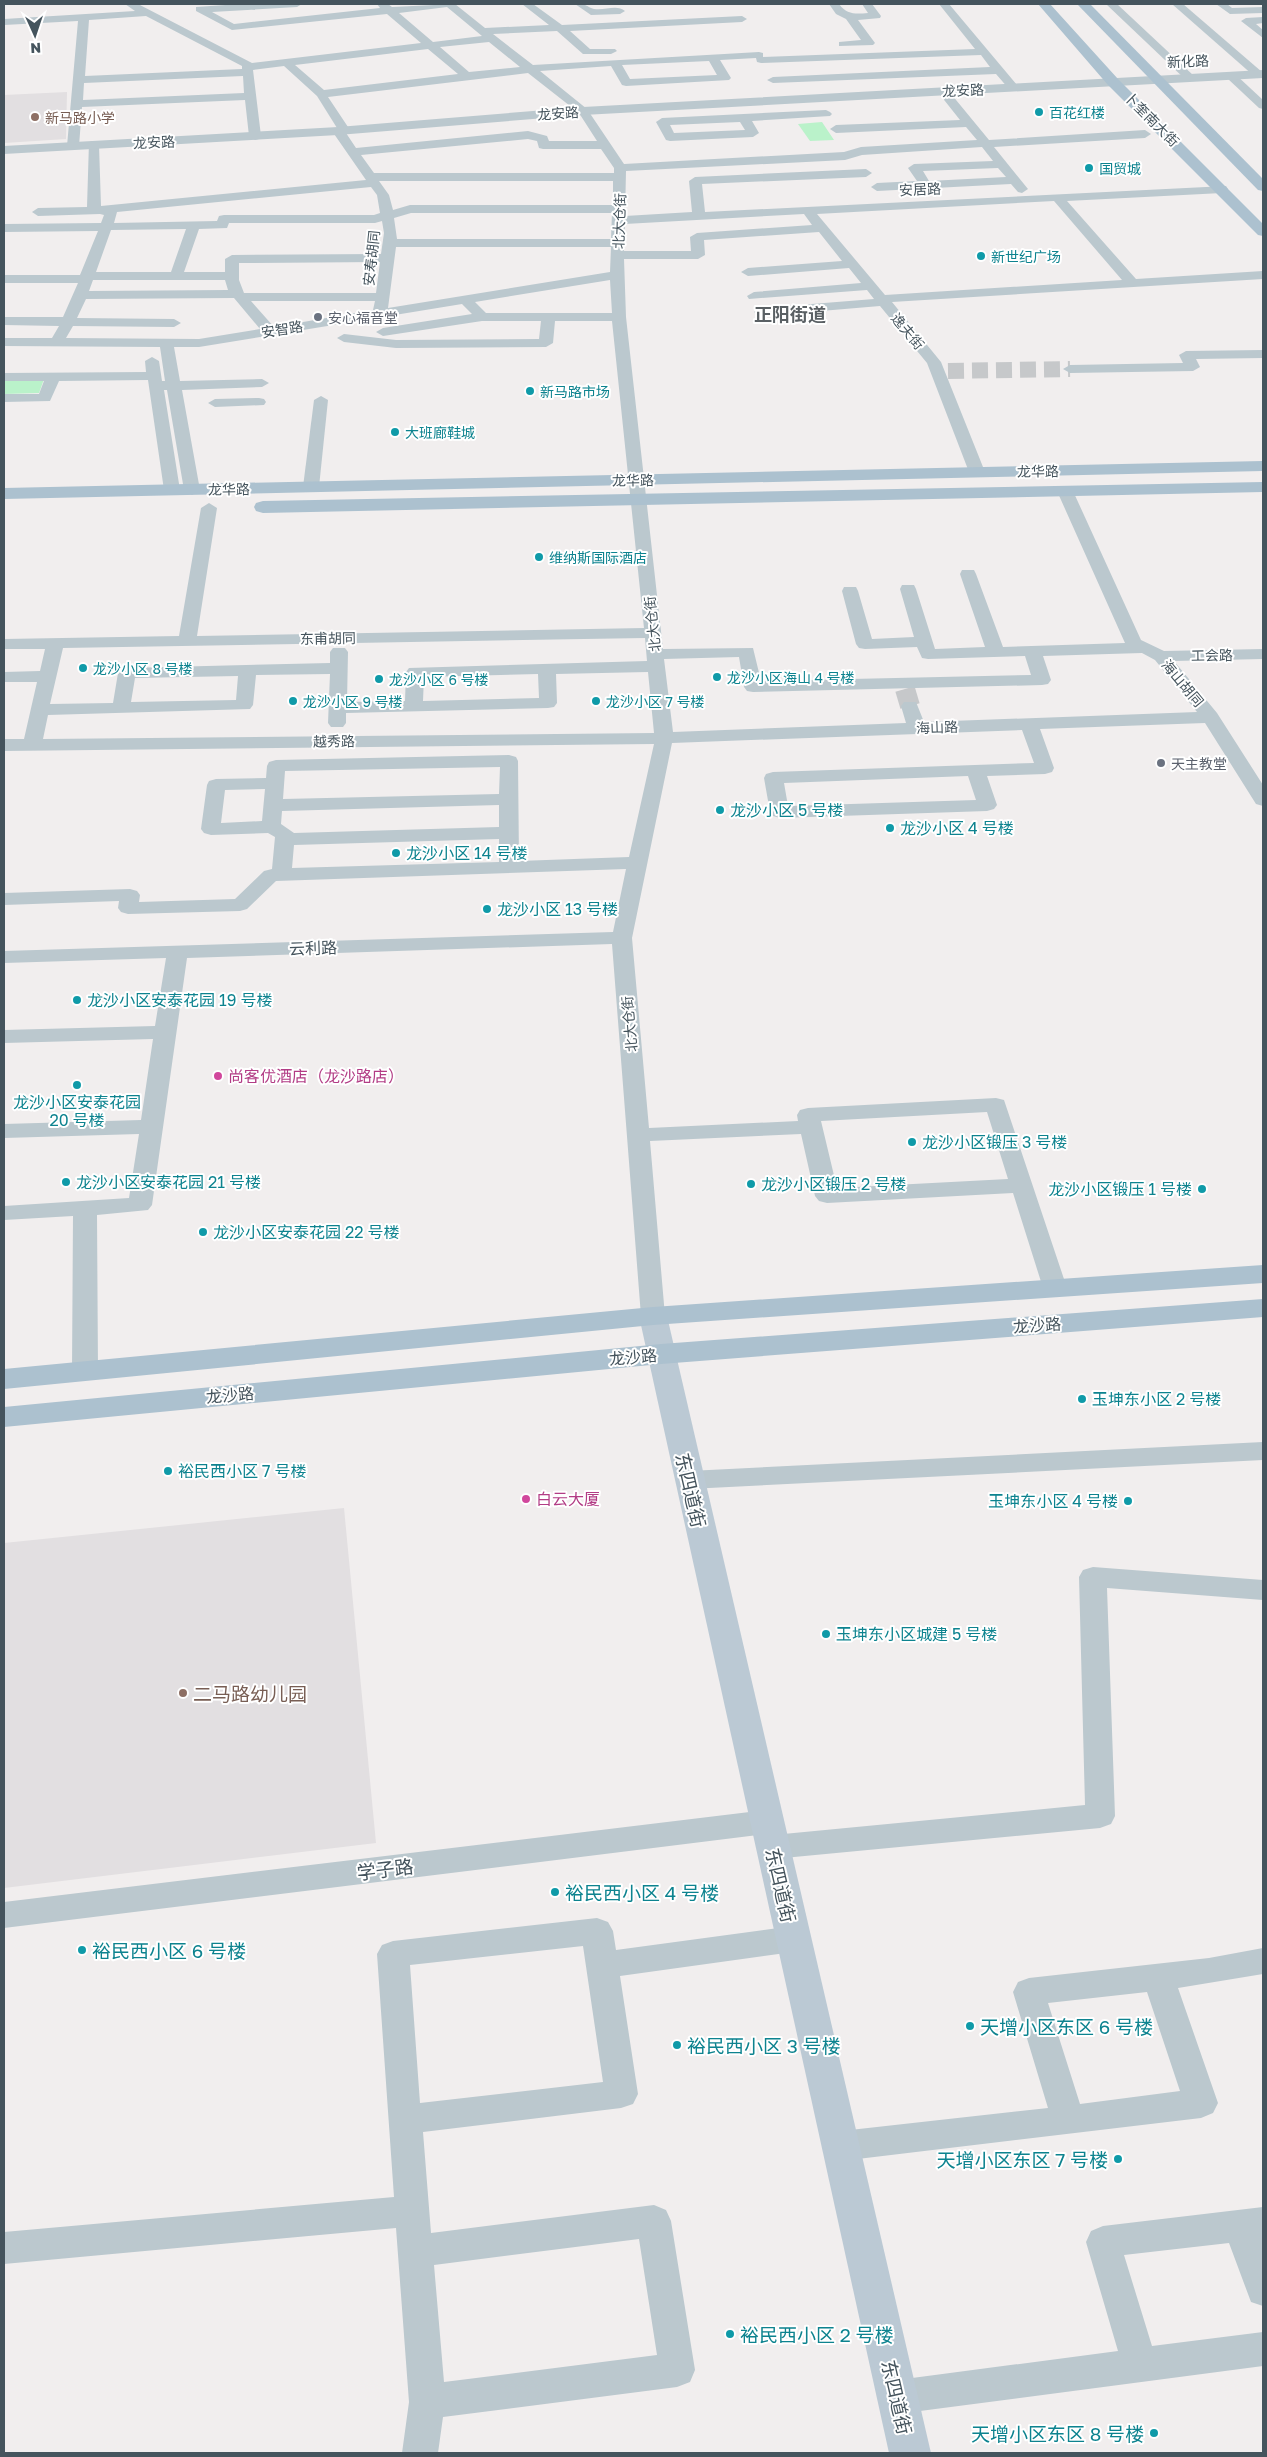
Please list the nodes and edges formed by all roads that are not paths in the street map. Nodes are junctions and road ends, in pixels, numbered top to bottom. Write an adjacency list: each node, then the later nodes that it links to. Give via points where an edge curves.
1 (130, 4): 19 (street)
2 (282, 4): 3 (street); 15 (street, via 200,9 232,27)
3 (297, 4)
4 (449, 4): 15 (street); 27 (street)
5 (527, 4): 25 (street)
6 (580, 4): 17 (street, via 591,12)
7 (834, 4): 21 (street)
8 (867, 4): 21 (street, via 876,16)
9 (944, 4): 29 (street)
10 (1044, 4): 48 (main road, 卜奎南大街)
11 (1083, 4): 45 (main road, 卜奎南大街)
12 (1111, 4): 44 (street)
13 (1176, 4): 41 (street)
14 (1221, 4): 18 (street, via 1230,12)
15 (386, 7): 32 (street)
16 (724, 7): 22 (street)
17 (629, 10)
18 (1263, 10)
19 (147, 12): 20 (street); 39 (street, via 247,64)
20 (84, 17): 24 (street); 46 (street)
21 (850, 17): 31 (street, via 874,42)
22 (742, 19): 25 (street); 26 (street)
23 (1263, 20): 28 (street, via 1246,21)
24 (4, 22)
25 (560, 28): 27 (street); 33 (street, via 587,52 753,45)
26 (748, 33)
27 (487, 34): 32 (street); 38 (street)
28 (1263, 35)
29 (972, 38): 30 (street); 40 (street)
30 (954, 39)
31 (831, 44)
32 (432, 45): 36 (street); 42 (street)
33 (760, 52): 34 (street); 35 (street); 47 (street)
34 (982, 52)
35 (712, 57): 37 (street); 37 (street, via 725,78 626,83)
36 (286, 62): 39 (street); 51 (street, 安寿胡同)
37 (615, 62): 38 (street)
38 (530, 68): 42 (street); 60 (street)
39 (247, 69): 46 (street); 52 (street)
40 (999, 70): 47 (street); 49 (street)
41 (1261, 74): 43 (street, 新化路)
42 (467, 76): 51 (street)
43 (1231, 76): 44 (street, 新化路); 53 (street)
44 (1190, 78): 45 (street, 新化路)
45 (1157, 79): 48 (street, 新化路); 84 (main road, 卜奎南大街)
46 (77, 80): 56 (street)
47 (773, 80): 55 (street)
48 (1113, 82): 49 (street, 龙安路); 85 (main road, 卜奎南大街)
49 (1013, 87): 50 (street, 龙安路)
50 (943, 91): 54 (street, 龙安路); 58 (street)
51 (321, 94): 67 (street, 安寿胡同)
52 (250, 96): 56 (street); 69 (street)
53 (1258, 96): 57 (street)
54 (815, 98): 55 (street, 龙安路); 62 (street)
55 (785, 100): 60 (street, 龙安路)
56 (76, 104): 73 (street)
57 (1263, 106)
58 (957, 109): 59 (street); 64 (street)
59 (939, 110)
60 (583, 111): 67 (street, 龙安路); 72 (street)
61 (876, 112): 65 (street)
62 (826, 114): 63 (street); 66 (street)
63 (744, 118): 63 (street, via 708,120 662,122 670,137 753,134)
64 (968, 123): 65 (street); 70 (street)
65 (886, 126): 66 (street)
66 (836, 129): 76 (street)
67 (341, 130): 69 (street, 龙安路); 75 (street, 安寿胡同)
68 (1145, 134): 70 (street)
69 (255, 136): 71 (street, 龙安路)
70 (985, 144): 76 (street); 77 (street)
71 (93, 145): 73 (street, 龙安路); 92 (street, via 93,208)
72 (605, 145): 75 (street, via 542,149 543,139 528,135); 78 (street)
73 (73, 146): 74 (street, 龙安路)
74 (4, 150)
75 (352, 152): 80 (street, 安寿胡同)
76 (853, 154): 78 (street); 79 (street)
77 (1001, 164): 81 (street); 82 (street, via 914,168)
78 (620, 172): 80 (street, via 544,182); 95 (street, 北大仓街)
79 (866, 173): 83 (street); 96 (street, via 696,181)
80 (372, 180): 89 (street, 安寿胡同); 91 (street)
81 (1014, 180): 82 (street); 87 (street)
82 (926, 185): 83 (street)
83 (877, 187): 90 (street)
84 (1263, 187)
85 (1222, 189): 86 (street, 安居路); 101 (main road, 卜奎南大街)
86 (1057, 197): 87 (street, 安居路); 113 (street)
87 (1029, 199): 90 (street, 安居路)
88 (306, 203): 91 (street)
89 (384, 203): 95 (street, 安居路, via 410,209); 98 (street, 安居路, via 375,219 224,219 222,225); 102 (street, 安寿胡同)
90 (889, 206): 93 (street, 安居路)
91 (132, 207): 92 (street)
92 (102, 210): 94 (street); 97 (street, via 111,213)
93 (807, 210): 96 (street, 安居路); 100 (street, 逸夫街)
94 (23, 212)
95 (620, 214): 96 (street, 安居路); 103 (street, 北大仓街)
96 (699, 216)
97 (106, 226): 98 (street); 99 (street); 111 (street)
98 (194, 226): 109 (street)
99 (4, 228)
100 (822, 228): 103 (street, via 696,237 698,255); 105 (street, 逸夫街)
101 (1263, 232)
102 (390, 243): 103 (street); 104 (street, 安寿胡同)
103 (618, 249): 107 (street, 北大仓街)
104 (388, 258): 110 (street, via 232,259); 118 (street, 安寿胡同)
105 (852, 264): 106 (street); 114 (street, 逸夫街)
106 (748, 272)
107 (617, 275): 119 (street, 安智路); 125 (street, 北大仓街)
108 (1263, 275): 113 (street)
109 (176, 276): 110 (street); 111 (street)
110 (232, 276): 116 (street)
111 (86, 277): 112 (street); 115 (street)
112 (4, 279)
113 (1132, 283): 120 (street)
114 (870, 286): 117 (street); 120 (street, 逸夫街)
115 (80, 295): 116 (street); 127 (street)
116 (239, 295): 118 (street); 130 (street)
117 (754, 296)
118 (382, 297): 122 (street, 安寿胡同)
119 (464, 300): 122 (street, 安智路); 123 (street)
120 (882, 300): 121 (street); 148 (street, 逸夫街, via 943,371)
121 (761, 312)
122 (380, 313): 130 (street, 安智路)
123 (482, 317): 124 (street); 128 (street)
124 (548, 317): 125 (street); 135 (street, via 546,343)
125 (618, 317): 149 (street, 北大仓街)
126 (4, 321): 127 (street)
127 (68, 322): 129 (street); 132 (street)
128 (449, 322): 135 (street); 135 (street, via 344,338 396,344)
129 (174, 323)
130 (270, 331): 134 (street, 安智路, via 199,343)
131 (4, 342): 132 (street, 安智路)
132 (57, 342): 133 (street, 安智路)
133 (150, 342): 134 (street, 安智路); 140 (street)
134 (166, 342): 142 (street)
135 (447, 344)
136 (1263, 354): 137 (street, via 1186,355 1192,367)
137 (1070, 369)
138 (4, 377): 139 (street)
139 (53, 377): 140 (street); 143 (street, via 45,398)
140 (155, 381): 142 (street); 152 (street)
141 (262, 383): 142 (street)
142 (173, 385): 153 (street)
143 (4, 398)
144 (321, 400): 150 (street)
145 (259, 402): 146 (street)
146 (215, 403)
147 (1263, 466): 148 (main road, 龙华路)
148 (978, 472): 149 (main road, 龙华路)
149 (635, 480): 150 (main road, 龙华路); 156 (street, 北大仓街)
150 (311, 487): 153 (main road, 龙华路)
151 (1263, 487): 154 (main road, 龙华路)
152 (172, 490): 153 (main road, 龙华路); 155 (main road, 龙华路)
153 (192, 490)
154 (1065, 491): 156 (main road, 龙华路); 170 (street, 海山胡同, via 1134,644)
155 (4, 494)
156 (638, 500): 160 (main road, 龙华路); 164 (street, 北大仓街)
157 (189, 508): 158 (main road, 龙华路)
158 (209, 508): 159 (main road, 龙华路); 166 (street)
159 (228, 508)
160 (248, 508)
161 (968, 574): 171 (street)
162 (908, 590): 169 (street)
163 (850, 591): 169 (street, via 865,644)
164 (653, 632): 165 (street, 东甫胡同); 175 (street, 北大仓街)
165 (340, 638): 166 (street, 东甫胡同); 176 (street)
166 (187, 641): 167 (street, 东甫胡同)
167 (55, 643): 168 (street, 东甫胡同); 179 (street)
168 (4, 644)
169 (926, 648): 171 (street); 181 (street)
170 (1144, 648): 172 (street); 174 (street, 海山胡同)
171 (996, 652): 172 (street)
172 (1032, 652): 181 (street, via 1042,680)
173 (1263, 654): 174 (street, 工会路)
174 (1161, 656): 187 (street, 海山胡同)
175 (655, 660): 177 (street); 182 (street, via 746,652 753,687); 190 (street, 北大仓街)
176 (339, 668): 178 (street); 185 (street)
177 (546, 669): 183 (street, via 415,672); 183 (street, via 548,703)
178 (248, 670): 184 (street, via 127,673); 184 (street, via 244,705)
179 (47, 676): 180 (street); 186 (street)
180 (4, 677)
181 (936, 683): 182 (street)
182 (906, 692): 189 (street)
183 (414, 706): 185 (street)
184 (121, 708): 186 (street)
185 (337, 708): 191 (street)
186 (40, 710): 192 (street)
187 (1211, 717): 188 (street, 海山路); 198 (street, 海山胡同)
188 (1029, 724): 189 (street, 海山路); 195 (street, via 1045,768)
189 (917, 728): 190 (street, 海山路)
190 (664, 738): 191 (street, 越秀路); 202 (street, 北大仓街)
191 (336, 741): 192 (street, 越秀路); 194 (street)
192 (32, 744): 193 (street, 越秀路)
193 (4, 745)
194 (335, 765): 196 (street, via 276,766); 197 (street, via 509,761)
195 (976, 770): 195 (street, via 811,776 773,778 780,812 988,805)
196 (275, 784): 199 (street); 200 (street, via 216,785 211,829)
197 (509, 799): 199 (street); 201 (street)
198 (1263, 800)
199 (273, 805): 200 (street)
200 (278, 833): 201 (street); 204 (street)
201 (509, 833): 203 (street)
202 (638, 863): 203 (street); 206 (street, 北大仓街)
203 (509, 867): 204 (street)
204 (282, 875): 205 (street, via 271,876 240,905 128,908 130,895)
205 (4, 899)
206 (622, 938): 207 (street, 云利路); 214 (street, 北大仓街)
207 (177, 952): 208 (street, 云利路); 209 (street)
208 (4, 957)
209 (166, 1032): 210 (street); 211 (street)
210 (4, 1036)
211 (152, 1127): 213 (street); 216 (street, via 140,1205)
212 (811, 1127): 214 (street); 215 (street, via 828,1196); 215 (street, via 808,1115 996,1104)
213 (4, 1131)
214 (638, 1135): 221 (street, 北大仓街)
215 (1022, 1185): 219 (street)
216 (86, 1208): 217 (street); 223 (street)
217 (4, 1213)
218 (1263, 1274): 219 (main road)
219 (1055, 1288): 221 (main road)
220 (1263, 1308): 222 (main road, 龙沙路)
221 (653, 1316): 222 (main road, 东四道街); 223 (main road)
222 (661, 1354): 225 (main road, 龙沙路); 227 (main road, 东四道街)
223 (85, 1371): 224 (main road)
224 (4, 1380)
225 (4, 1417)
226 (1263, 1451): 227 (street)
227 (689, 1480): 229 (main road, 东四道街)
228 (1263, 1590): 229 (street, 学子路, via 1093,1576 1100,1816)
229 (770, 1834): 230 (street, 学子路); 231 (main road, 东四道街)
230 (4, 1915)
231 (794, 1939): 233 (street); 237 (main road, 东四道街)
232 (1263, 1961): 234 (street)
233 (602, 1965): 235 (street, via 621,2094 405,2119); 235 (street, via 597,1932 393,1954)
234 (1158, 1977): 236 (street, via 1029,1992); 236 (street, via 1201,2103)
235 (404, 2102): 238 (street)
236 (1068, 2120): 237 (street)
237 (841, 2146): 245 (main road, 东四道街)
238 (412, 2211): 240 (street); 241 (street)
239 (1252, 2224): 242 (street); 244 (street, via 1104,2242)
240 (4, 2248)
241 (415, 2251): 246 (street); 246 (street, via 654,2221 677,2370)
242 (1263, 2290)
243 (1263, 2349): 244 (street)
244 (1140, 2365): 245 (street)
245 (897, 2397): 248 (main road, 东四道街)
246 (427, 2402): 247 (street)
247 (420, 2453)
248 (910, 2453)

